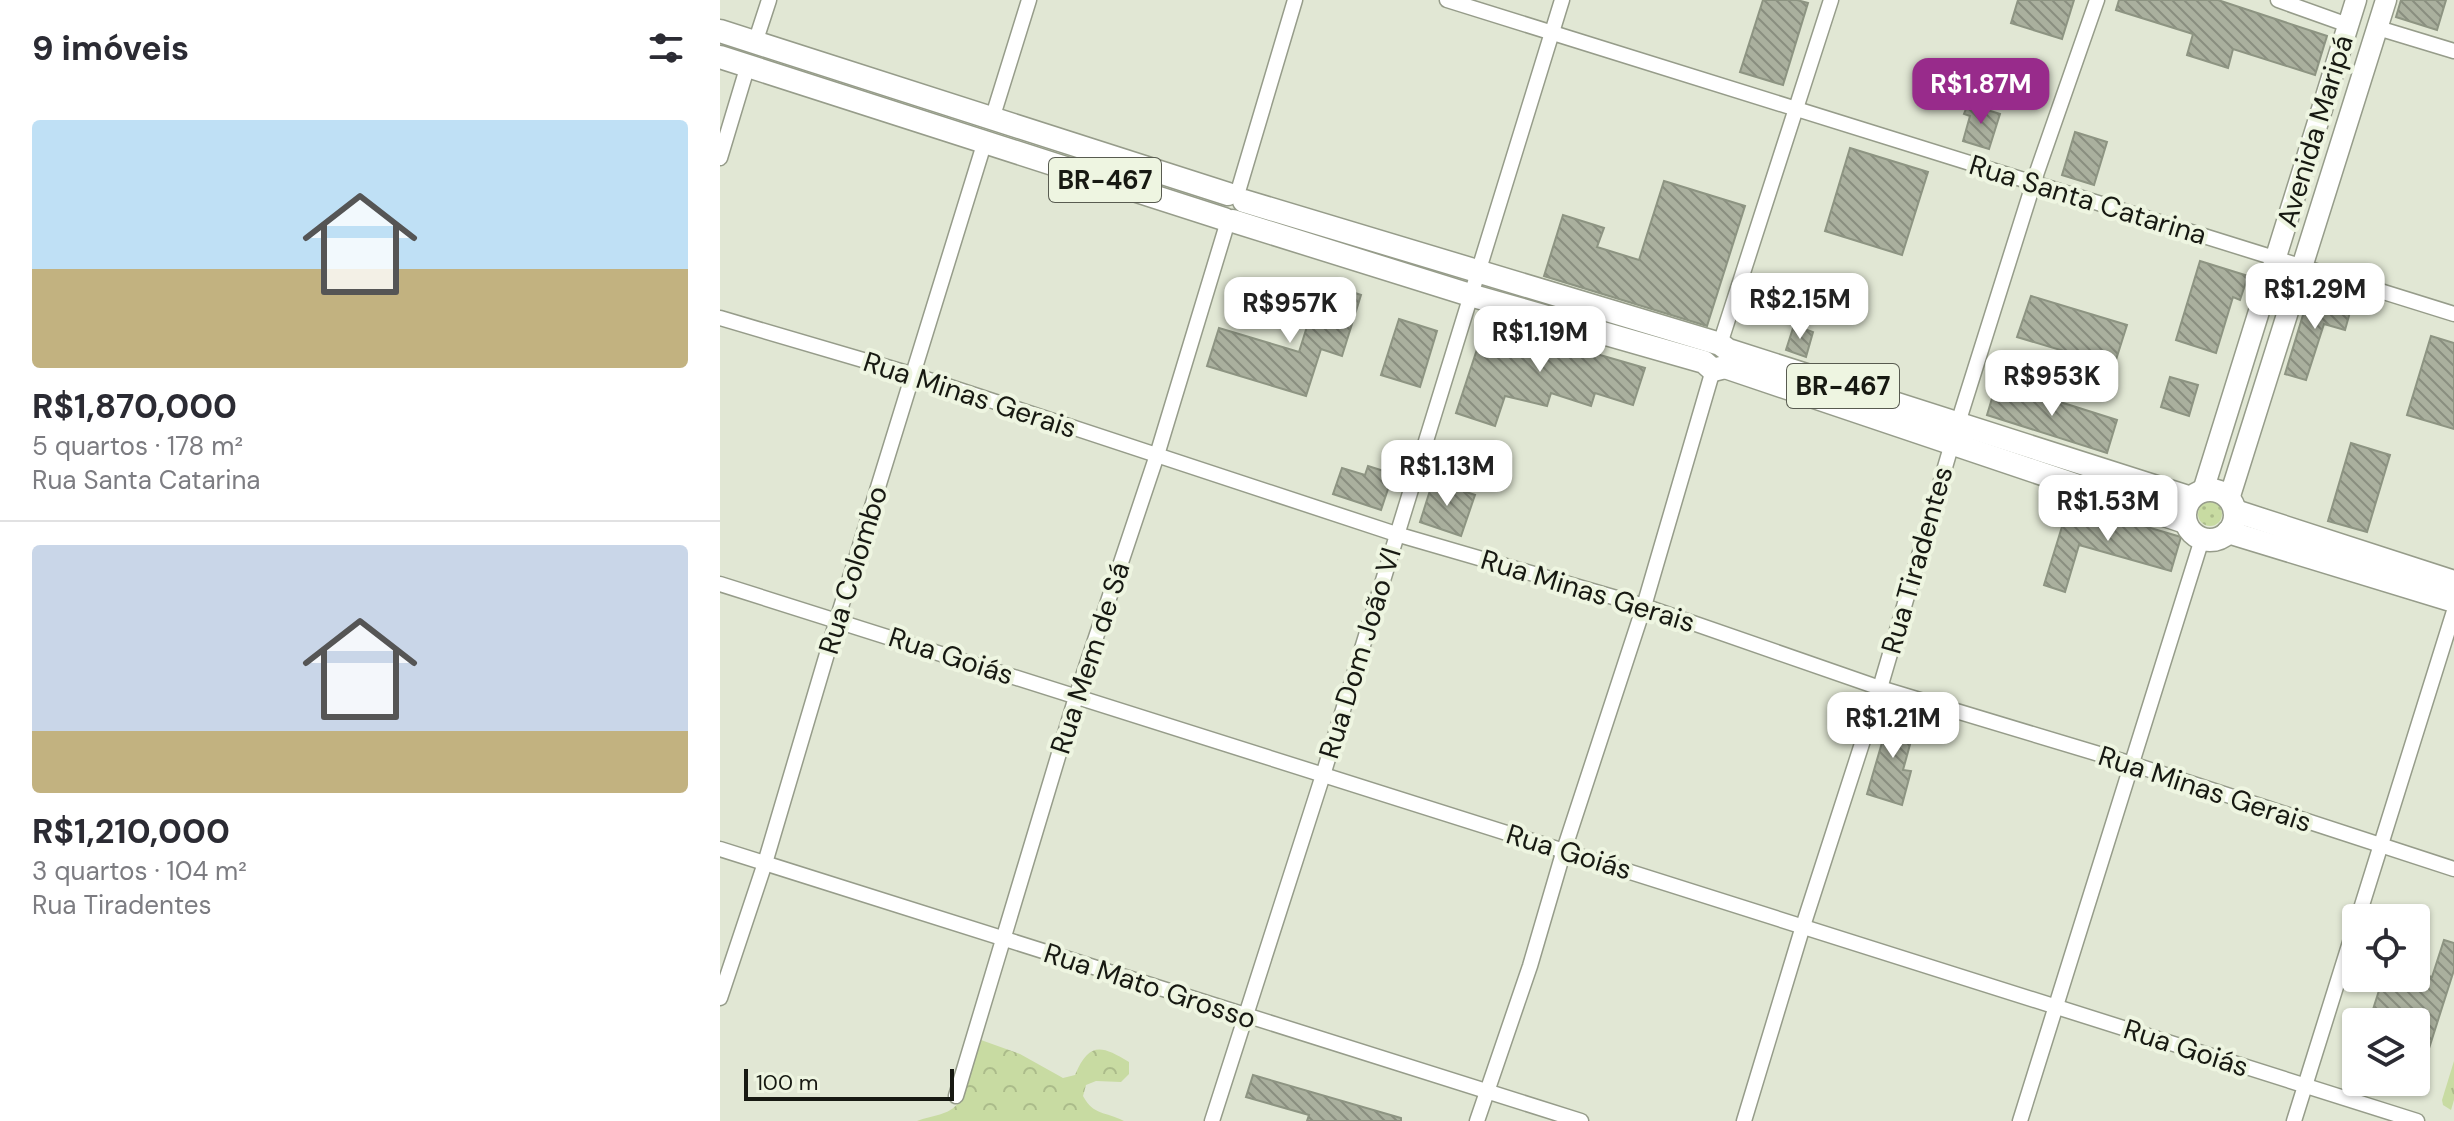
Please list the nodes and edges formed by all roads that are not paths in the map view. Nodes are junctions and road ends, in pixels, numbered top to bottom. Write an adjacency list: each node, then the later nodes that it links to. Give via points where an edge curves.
1 (769, 0): 15 (street)
2 (1029, 0): 20 (street)
3 (1295, 0): 28 (street)
4 (1447, 0): 14 (street, Rua Santa Catarina)
5 (1562, 0): 14 (street, Rua Dom João VI)
6 (1831, 0): 19 (street)
7 (2097, 0): 27 (street, Rua Tiradentes)
8 (2278, 0): 11 (street)
9 (2356, 0): 11 (main road, Avenida Maripá)
10 (2386, 0): 12 (main road, Avenida Maripá)
11 (2348, 25): 21 (main road, Avenida Maripá)
12 (2378, 28): 16 (street); 22 (main road, Avenida Maripá)
13 (720, 31): 15 (main road, BR-467)
14 (1551, 33): 19 (street, Rua Santa Catarina); 32 (street, Rua Dom João VI)
15 (755, 43): 20 (main road, BR-467)
16 (2454, 51)
17 (720, 57): 18 (main road, BR-467)
18 (748, 65): 23 (main road, BR-467); 25 (street)
19 (1797, 109): 27 (street, Rua Santa Catarina); 36 (street)
20 (992, 119): 28 (main road, BR-467)
21 (2317, 125): 22 (main road, via 2327,135); 24 (main road, Avenida Maripá)
22 (2344, 134): 26 (main road, Avenida Maripá)
23 (985, 141): 29 (main road, BR-467); 37 (street, Rua Colombo)
24 (2307, 155): 26 (main road, via 2322,153); 30 (main road, Avenida Maripá)
25 (720, 158)
26 (2334, 163): 31 (main road, Avenida Maripá)
27 (2033, 183): 30 (street, Rua Santa Catarina); 38 (street, Rua Tiradentes)
28 (1236, 197): 29 (main road, via 1244,214); 32 (main road, BR-467)
29 (1229, 221): 33 (main road, BR-467); 40 (street, Rua Mem de Sá)
30 (2277, 259): 31 (main road); 41 (main road, Avenida Maripá)
31 (2304, 262): 34 (street); 42 (main road, Avenida Maripá)
32 (1479, 273): 33 (street, Rua Dom João VI); 36 (main road, BR-467)
33 (1470, 295): 36 (main road, BR-467); 44 (street, Rua Dom João VI)
34 (2454, 314)
35 (720, 318): 37 (street, Rua Minas Gerais)
36 (1717, 356): 38 (main road, BR-467); 39 (main road, BR-467); 49 (street)
37 (914, 375): 40 (street, Rua Minas Gerais); 51 (street, Rua Colombo)
38 (1958, 423): 39 (street, Rua Tiradentes); 41 (main road, BR-467)
39 (1951, 445): 43 (main road, BR-467); 52 (street, Rua Tiradentes)
40 (1157, 455): 44 (street, Rua Minas Gerais); 53 (street, Rua Mem de Sá)
41 (2197, 494): 42 (main road, BR-467, via 2219,492); 43 (main road, via 2184,514)
42 (2231, 514): 45 (main road, via 2215,540); 46 (main road, BR-467); 48 (main road, BR-467)
43 (2185, 522): 45 (main road, BR-467)
44 (1396, 534): 49 (street, Rua Minas Gerais); 55 (street, Rua Dom João VI)
45 (2202, 539): 54 (street)
46 (2454, 582)
47 (720, 584): 51 (street, Rua Goiás)
48 (2454, 601)
49 (1644, 606): 52 (street, Rua Minas Gerais); 58 (street)
50 (2454, 611): 56 (street)
51 (837, 620): 53 (street, Rua Goiás); 59 (street, Rua Colombo)
52 (1880, 688): 54 (street, Rua Minas Gerais); 62 (street, Rua Tiradentes)
53 (1076, 697): 55 (street, Rua Goiás); 63 (street, Rua Mem de Sá)
54 (2132, 764): 56 (street, Rua Minas Gerais); 66 (street)
55 (1323, 775): 58 (street, Rua Goiás); 67 (street, Rua Dom João VI)
56 (2380, 846): 60 (street, Rua Minas Gerais); 61 (street)
57 (720, 849): 59 (street, Rua Mato Grosso)
58 (1564, 850): 62 (street, Rua Goiás); 69 (street)
59 (765, 863): 63 (street, Rua Mato Grosso); 65 (street, Rua Colombo)
60 (2454, 869)
61 (2362, 904)
62 (1803, 926): 66 (street, Rua Goiás); 74 (street, Rua Tiradentes)
63 (1003, 939): 67 (street, Rua Mato Grosso); 70 (street, Rua Mem de Sá)
64 (2342, 968): 68 (street)
65 (720, 998)
66 (2056, 1007): 68 (street, Rua Goiás); 75 (street)
67 (1247, 1016): 69 (street, Rua Mato Grosso); 71 (street, Rua Dom João VI)
68 (2305, 1086): 76 (street); 77 (street, Rua Goiás)
69 (1485, 1093): 72 (street); 73 (street, Rua Mato Grosso)
70 (956, 1096)
71 (1212, 1121)
72 (1477, 1121)
73 (1581, 1121)
74 (1744, 1121)
75 (2020, 1121)
76 (2294, 1121)
77 (2417, 1121)

